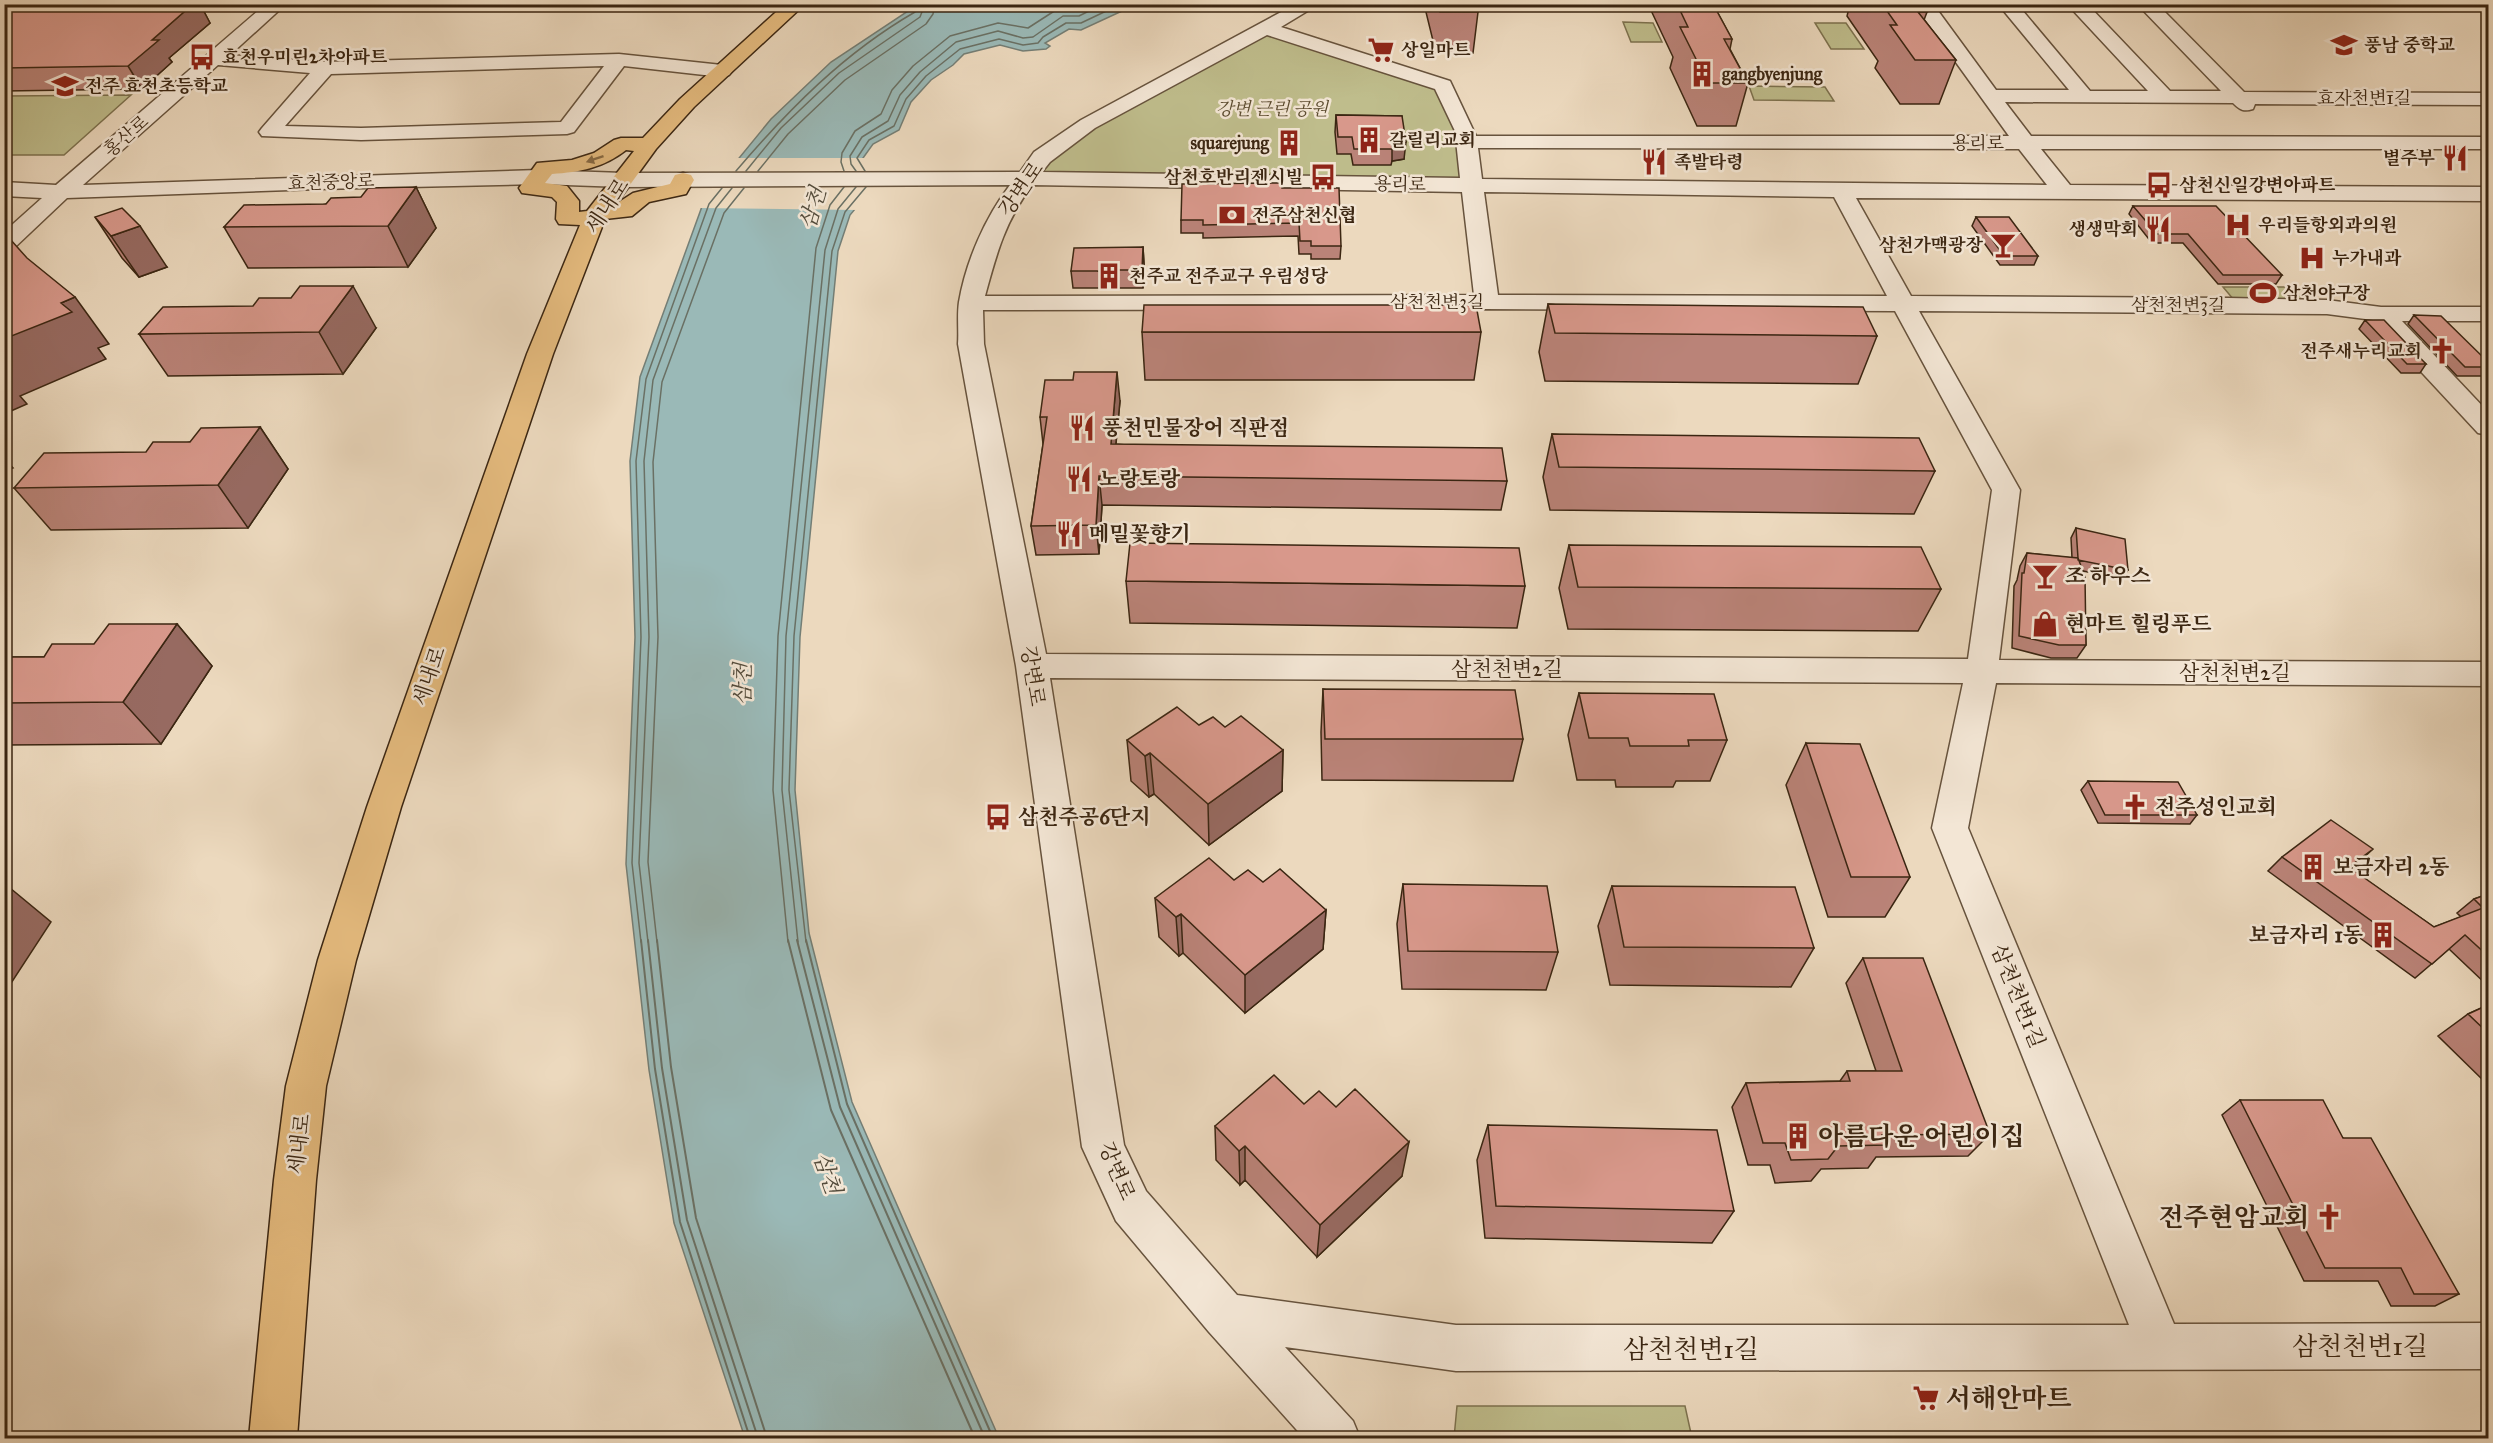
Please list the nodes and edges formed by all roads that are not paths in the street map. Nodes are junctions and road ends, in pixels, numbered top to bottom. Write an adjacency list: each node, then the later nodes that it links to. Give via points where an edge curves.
1 (277, 4): 9 (street, 홍산로)
2 (796, 4): 12 (main road, 세내로)
3 (1310, 4): 8 (street, 강변로)
4 (1923, 4): 13 (street)
5 (2007, 4): 14 (street)
6 (2076, 4): 15 (street)
7 (2146, 4): 16 (street)
8 (1267, 29): 18 (street, 강변로); 19 (street, via 1443,85)
9 (214, 59): 11 (street); 34 (street, 홍산로)
10 (619, 60): 11 (street); 12 (street); 23 (street, via 567,128)
11 (325, 69): 23 (street, via 269,132)
12 (722, 71): 24 (main road, 세내로, via 687,103)
13 (1991, 96): 14 (street, 효자천변1길); 20 (street)
14 (2085, 97): 15 (street, 효자천변1길)
15 (2164, 97): 16 (street, 효자천변1길)
16 (2239, 98): 17 (street, 효자천변1길); 21 (street)
17 (2488, 99)
18 (1077, 132): 26 (street, 강변로); 28 (street, via 1082,165)
19 (1467, 142): 20 (street, 용리로); 30 (street)
20 (2025, 143): 21 (street, 용리로); 35 (street)
21 (2285, 143): 22 (street, 용리로)
22 (2488, 143)
23 (349, 147): 29 (street)
24 (670, 159): 25 (main road, one-way to 25, via 621,144 602,158 545,168); 27 (street, 용리로); 31 (main road, 세내로); 31 (main road, via 678,189)
25 (538, 177): 29 (street, 효천중앙로); 31 (street, 효천중앙로); 38 (main road, via 530,188 559,190 568,201 567,219)
26 (1020, 178): 27 (street, 용리로); 28 (street, 용리로); 37 (street, 강변로)
27 (958, 180): 37 (street, via 954,191 980,195)
28 (1114, 180): 30 (street, 용리로)
29 (320, 182): 34 (street, 효천중앙로)
30 (1473, 185): 33 (street, 용리로); 40 (street)
31 (642, 186): 38 (main road, 세내로)
32 (4, 189): 34 (street, 효천중앙로)
33 (1841, 191): 35 (street, 용리로); 42 (street)
34 (62, 192): 39 (street, 홍산로)
35 (2064, 192): 36 (street, 용리로)
36 (2488, 194)
37 (998, 209): 41 (street, 강변로)
38 (597, 215): 52 (main road, 세내로, via 540,354 384,807 337,960 306,1086)
39 (4, 245)
40 (1487, 302): 41 (street, 삼천천변3길); 42 (street, 삼천천변3길)
41 (971, 303): 46 (street, 강변로, via 971,344)
42 (1904, 304): 43 (street, 삼천천변3길, via 2327,307); 47 (street, via 2006,490)
43 (2381, 314): 44 (street, 삼천천변3길); 45 (street)
44 (2488, 314)
45 (2488, 427)
46 (1032, 666): 47 (street, 삼천천변2길); 49 (street, 강변로, via 1103,1147 1131,1206)
47 (1982, 671): 48 (street, 삼천천변2길); 51 (street, 삼천천변1길, via 1950,828)
48 (2488, 674)
49 (1225, 1316): 51 (street, 삼천천변1길, via 1456,1348); 53 (street, 강변로)
50 (2488, 1346): 51 (street, 삼천천변1길)
51 (2160, 1347)
52 (273, 1438)
53 (1336, 1438)

